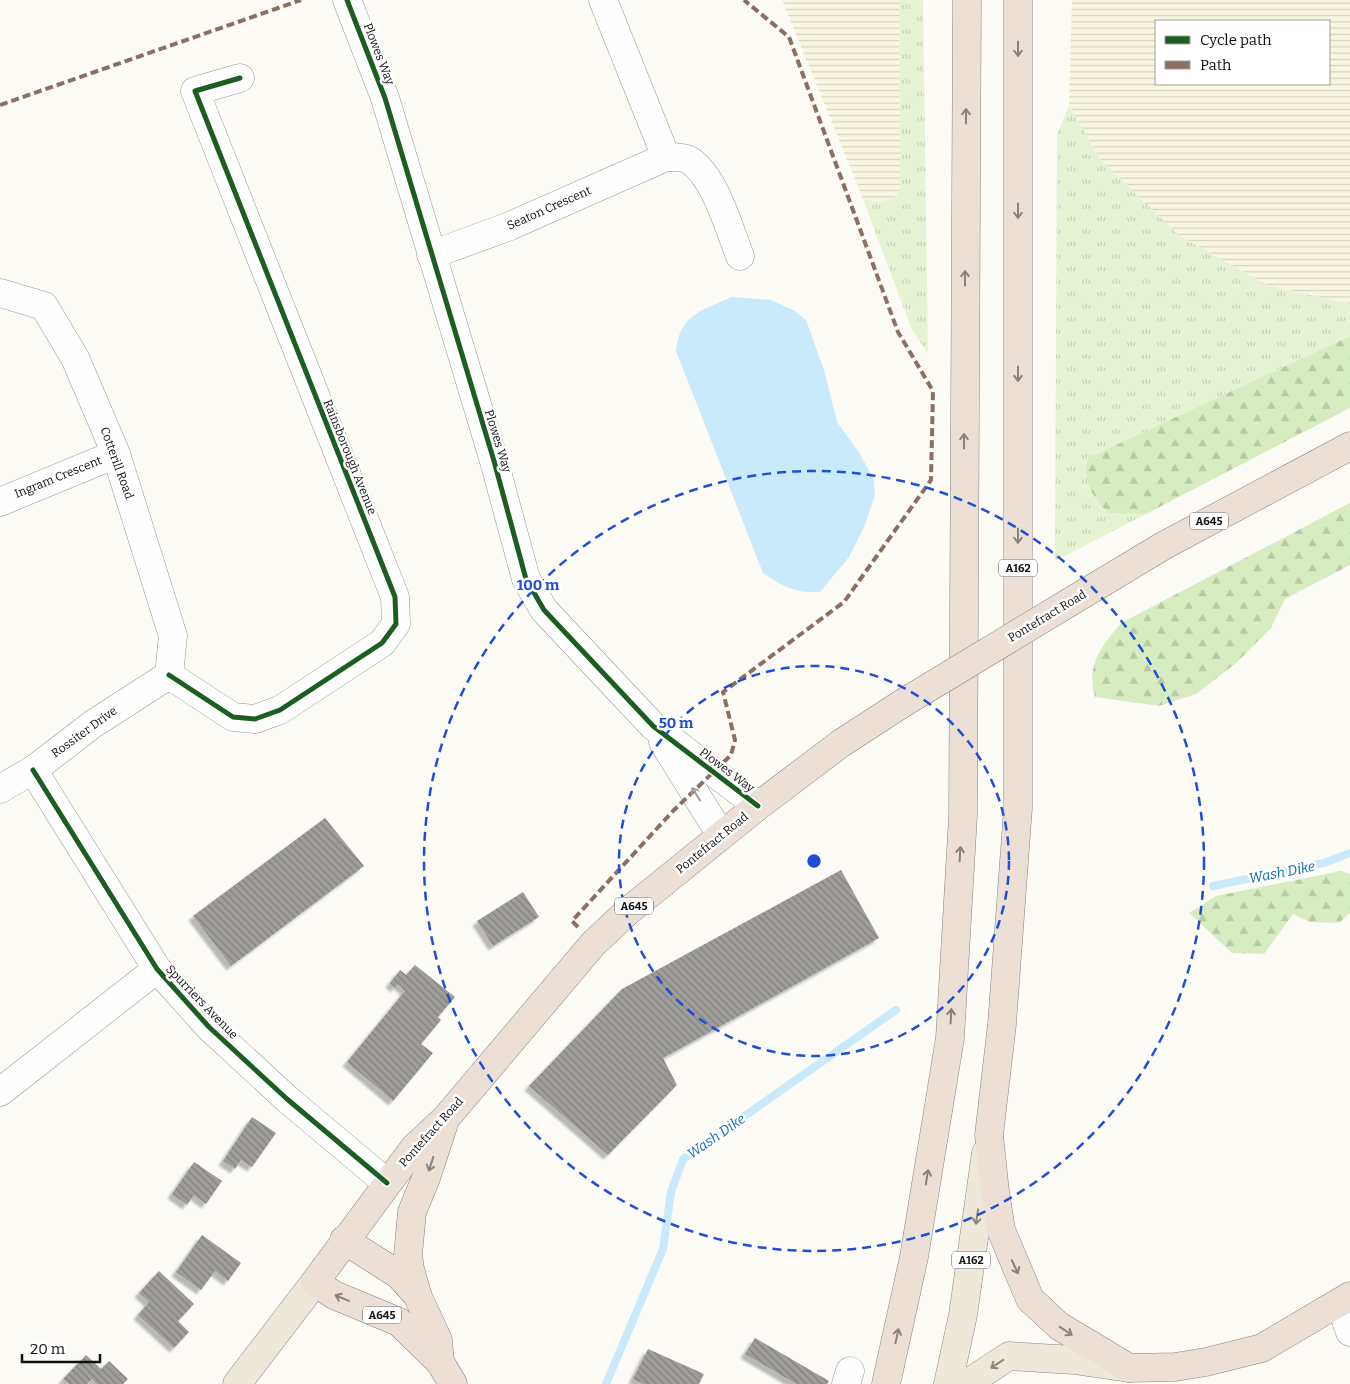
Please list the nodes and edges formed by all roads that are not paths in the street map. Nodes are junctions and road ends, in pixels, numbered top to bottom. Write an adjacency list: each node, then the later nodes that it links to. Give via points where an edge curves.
1 (347, 0): 7 (street, Plowes Way, via 385,98)
2 (603, 0): 6 (street)
3 (967, 0): 32 (highway, one-way to 3, via 914,1257 950,1028 963,816)
4 (1018, 0): 22 (highway, A162, one-way to 22, via 1018,808 1002,1024)
5 (240, 78): 13 (street, Rainsborough Avenue, via 195,91 395,597 396,624 382,643 280,710 255,719 233,717)
6 (666, 157): 7 (street, Seaton Crescent, via 510,226); 8 (street, via 688,159 703,171)
7 (431, 255): 14 (street, Plowes Way, via 526,579 544,610)
8 (740, 256)
9 (0, 293): 11 (street, Cotterill Road, via 44,306 75,358)
10 (1350, 446): 17 (highway, Pontefract Road / A645, bridge, via 1163,546 903,703 840,744)
11 (116, 454): 12 (street, Ingram Crescent); 13 (street, Cotterill Road, via 173,636)
12 (0, 502)
13 (169, 675): 15 (street, Rossiter Drive, via 93,724)
14 (653, 726): 17 (street, Plowes Way); 18 (street, Plowes Way, one-way to 14)
15 (34, 770): 16 (street, Rossiter Drive); 19 (street, Spurriers Avenue)
16 (0, 789)
17 (758, 806): 18 (highway, Pontefract Road / A645)
18 (721, 835): 21 (highway, Pontefract Road / A645, via 593,944)
19 (157, 969): 20 (street, Spurriers Avenue); 23 (street, Spurriers Avenue, via 215,1033 287,1099)
20 (0, 1092)
21 (446, 1118): 23 (highway, Pontefract Road / A645, via 414,1148); 26 (highway, A645, one-way to 26, via 412,1212 408,1254)
22 (989, 1135): 29 (highway, A162, one-way to 29, via 1001,1230 1030,1299 1059,1326); 33 (main road, A162, one-way to 33, via 963,1315)
23 (387, 1182): 24 (highway, Pontefract Road / A645)
24 (344, 1240): 25 (highway, Pontefract Road / A645); 26 (highway, A645, via 399,1275)
25 (315, 1282): 30 (highway, A645, one-way to 25, via 399,1322 334,1295); 31 (main road, Pontefract Road / A645)
26 (418, 1296): 30 (highway, A645, via 438,1340)
27 (1345, 1300): 28 (street); 29 (highway, via 1262,1348 1175,1367)
28 (1350, 1332)
29 (1129, 1368): 34 (main road, one-way to 34, via 1009,1356)
30 (447, 1373)
31 (238, 1384)
32 (886, 1384)
33 (948, 1384)
34 (971, 1384)

